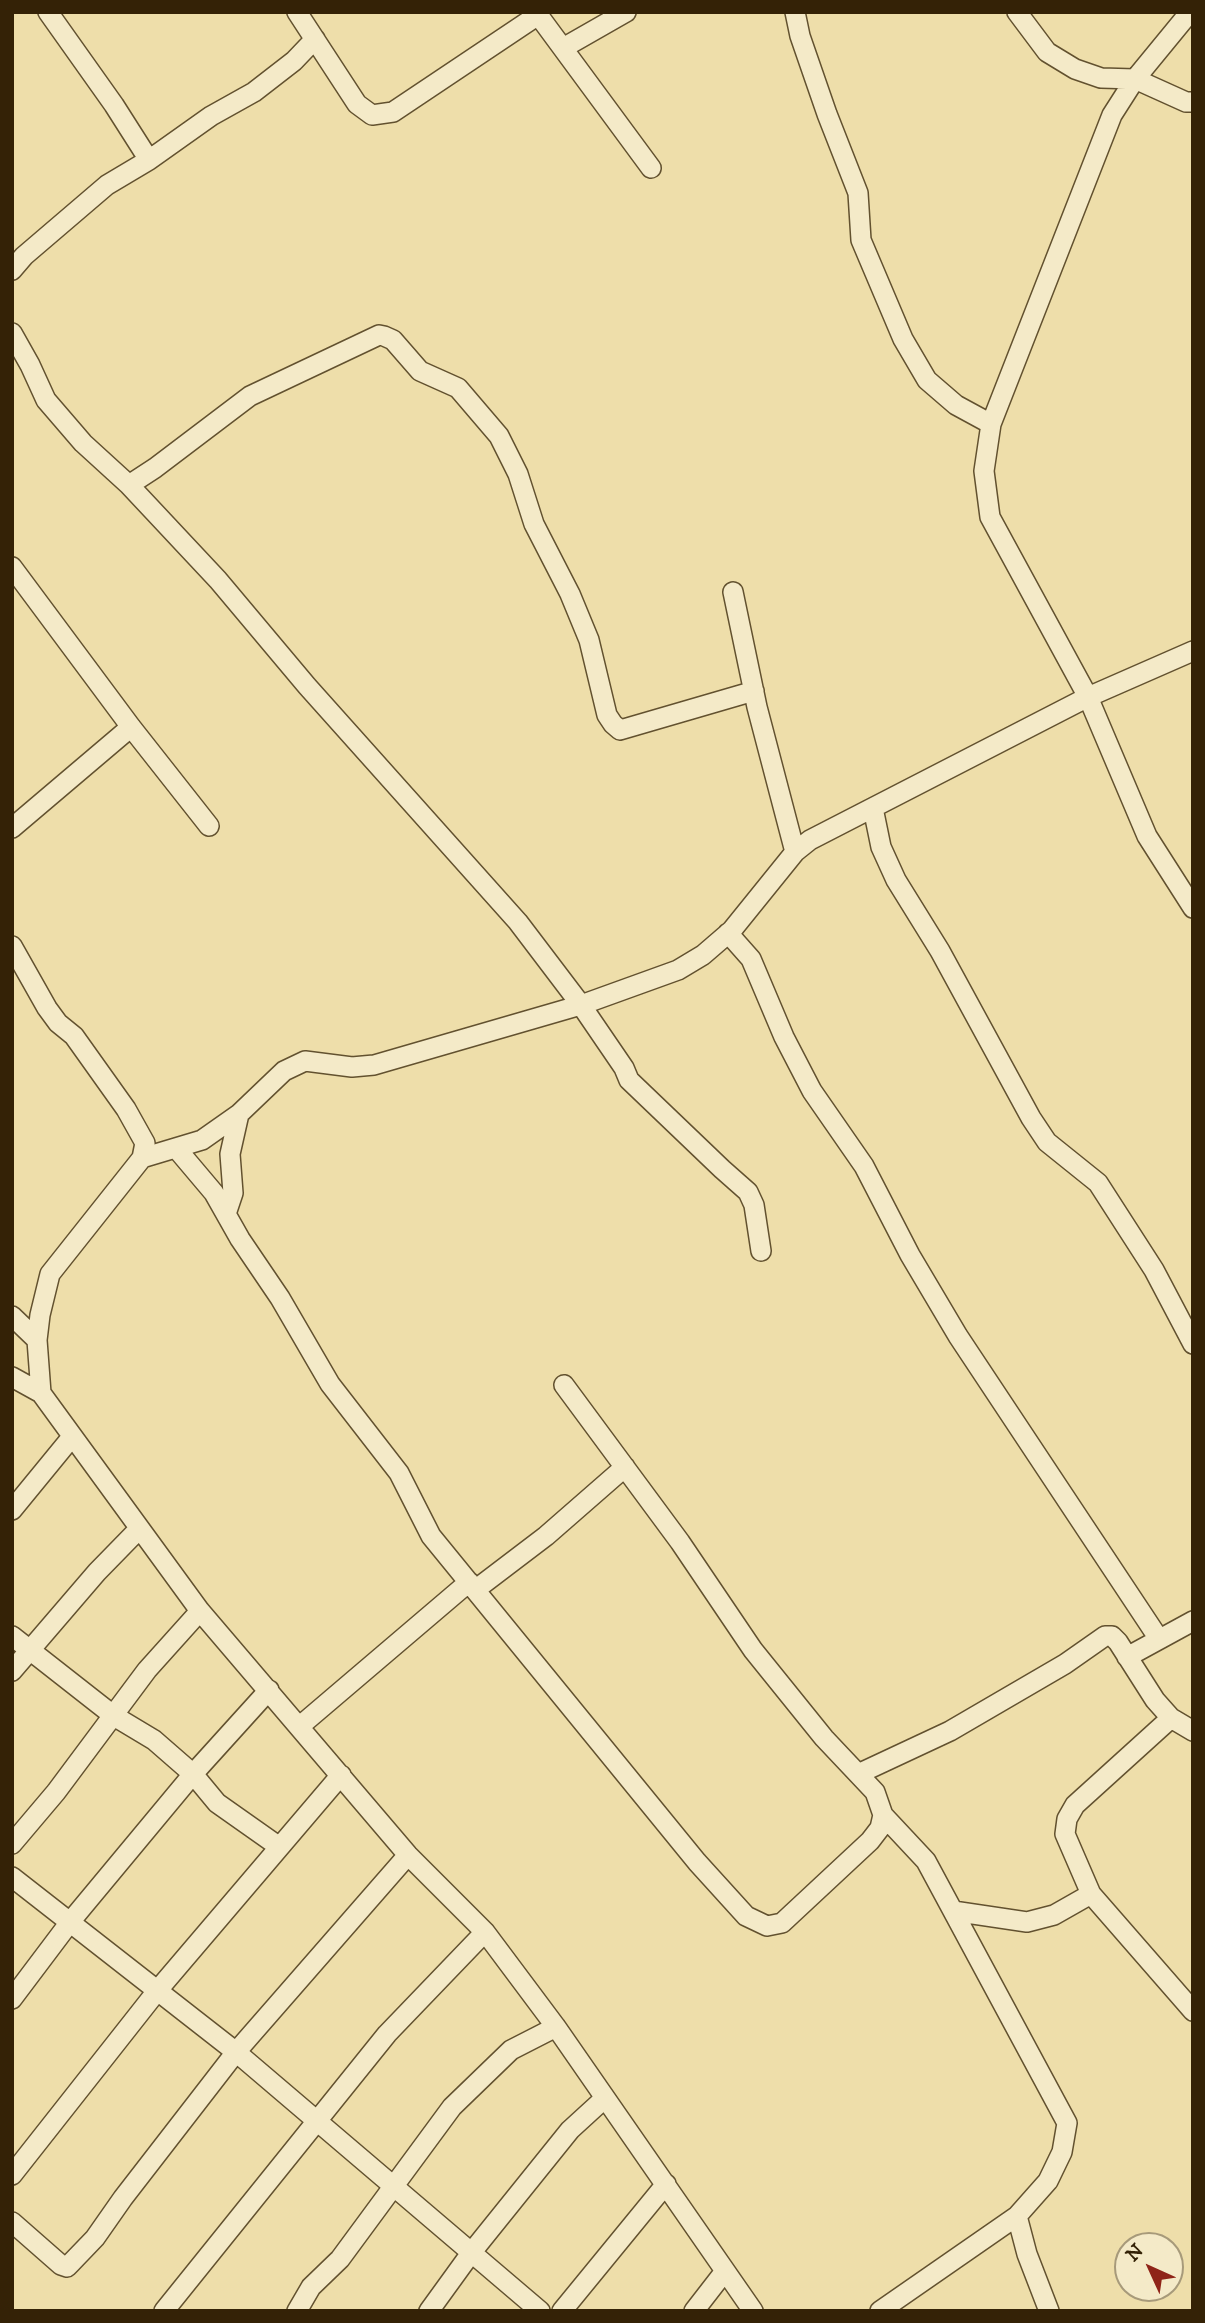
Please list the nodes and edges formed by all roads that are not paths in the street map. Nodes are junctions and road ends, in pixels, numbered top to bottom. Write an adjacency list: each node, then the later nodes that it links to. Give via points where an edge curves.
1 (48, 12): 12 (street)
2 (297, 12): 8 (street)
3 (626, 12): 9 (street)
4 (794, 12): 16 (street, via 858,193 861,240 903,339 928,380 956,405)
5 (1017, 12): 10 (street, via 1047,52 1074,69 1101,78)
6 (1189, 12): 10 (street)
7 (537, 13): 8 (street, via 393,111 372,115 357,104); 9 (street)
8 (315, 39): 12 (street, via 254,92)
9 (563, 48): 13 (street)
10 (1135, 79): 11 (street); 16 (street, via 1112,115)
11 (1193, 102)
12 (149, 160): 14 (street, via 107,185)
13 (651, 169)
14 (12, 270)
15 (12, 334): 17 (street, via 46,400 83,443)
16 (991, 424): 22 (street, via 984,471 990,517)
17 (129, 485): 21 (street, via 250,396 384,336 420,371 458,388 499,436 518,474 538,534 589,640 613,724 621,730); 31 (street, via 518,922)
18 (12, 567): 23 (street)
19 (733, 592): 21 (street)
20 (1193, 651): 22 (street)
21 (754, 691): 27 (street)
22 (1088, 697): 24 (street); 28 (street, via 1147,836)
23 (131, 727): 25 (street); 26 (street)
24 (873, 808): 27 (street); 39 (street, via 881,847 896,880 1031,1118 1047,1142 1098,1184 1154,1270)
25 (209, 826)
26 (12, 828)
27 (795, 852): 29 (street)
28 (1193, 908)
29 (728, 933): 31 (street, via 678,970); 51 (street, via 751,959 812,1091 864,1166 958,1336)
30 (12, 946): 34 (street, via 47,1008 74,1036 125,1109 145,1143)
31 (581, 1005): 32 (street, via 374,1065 304,1061 284,1071); 36 (street, via 629,1080 748,1192)
32 (239, 1114): 33 (street, via 202,1140); 35 (street, via 230,1154 233,1194)
33 (176, 1148): 34 (street); 35 (street)
34 (142, 1158): 38 (street, via 50,1274)
35 (226, 1214): 47 (street, via 330,1384 400,1473 431,1536)
36 (761, 1251)
37 (12, 1316): 38 (street)
38 (37, 1340): 42 (street)
39 (1193, 1344)
40 (12, 1377): 42 (street)
41 (564, 1385): 44 (street)
42 (41, 1393): 43 (street)
43 (71, 1438): 45 (street); 46 (street)
44 (625, 1467): 47 (street, via 546,1536); 61 (street, via 753,1650)
45 (12, 1510)
46 (139, 1529): 48 (street); 52 (street)
47 (472, 1586): 58 (street); 63 (street, via 746,1916 767,1926 782,1923 870,1841)
48 (200, 1611): 55 (street); 56 (street, via 147,1670)
49 (1193, 1621): 51 (street)
50 (12, 1636): 52 (street)
51 (1159, 1639): 53 (street)
52 (28, 1650): 54 (street); 56 (street)
53 (1127, 1657): 57 (street); 61 (street, via 1112,1636 1105,1636 950,1731)
54 (12, 1671)
55 (269, 1690): 58 (street); 60 (street)
56 (114, 1716): 60 (street, via 154,1740); 64 (street)
57 (1171, 1718): 59 (street); 68 (street, via 1075,1805 1067,1819 1065,1834)
58 (300, 1726): 62 (street)
59 (1193, 1731)
60 (194, 1774): 65 (street, via 217,1803); 70 (street)
61 (858, 1774): 63 (street, via 875,1792)
62 (341, 1775): 65 (street); 66 (street)
63 (883, 1815): 69 (street, via 926,1861)
64 (12, 1844)
65 (278, 1846): 72 (street)
66 (408, 1855): 71 (street); 76 (street)
67 (12, 1877): 70 (street)
68 (1091, 1894): 69 (street, via 1054,1915 1027,1922); 74 (street)
69 (953, 1911): 82 (street, via 1067,2123 1062,2152 1048,2181)
70 (71, 1922): 72 (street); 73 (street)
71 (485, 1932): 75 (street); 78 (street, via 387,2034)
72 (157, 1991): 76 (street); 79 (street)
73 (12, 1999)
74 (1193, 2011)
75 (556, 2027): 77 (street); 80 (street, via 511,2050 452,2107)
76 (236, 2052): 78 (street); 83 (street, via 95,2238 67,2267)
77 (605, 2098): 81 (street); 84 (street, via 570,2130)
78 (316, 2119): 80 (street); 86 (street)
79 (12, 2175)
80 (394, 2185): 84 (street); 87 (street, via 340,2259 311,2287)
81 (666, 2185): 85 (street); 90 (street)
82 (1017, 2216): 93 (street); 94 (street)
83 (12, 2222)
84 (471, 2253): 88 (street); 89 (street)
85 (725, 2270): 91 (street); 92 (street)
86 (164, 2311)
87 (297, 2311)
88 (429, 2311)
89 (540, 2311)
90 (562, 2311)
91 (694, 2311)
92 (753, 2311)
93 (880, 2311)
94 (1049, 2311)

